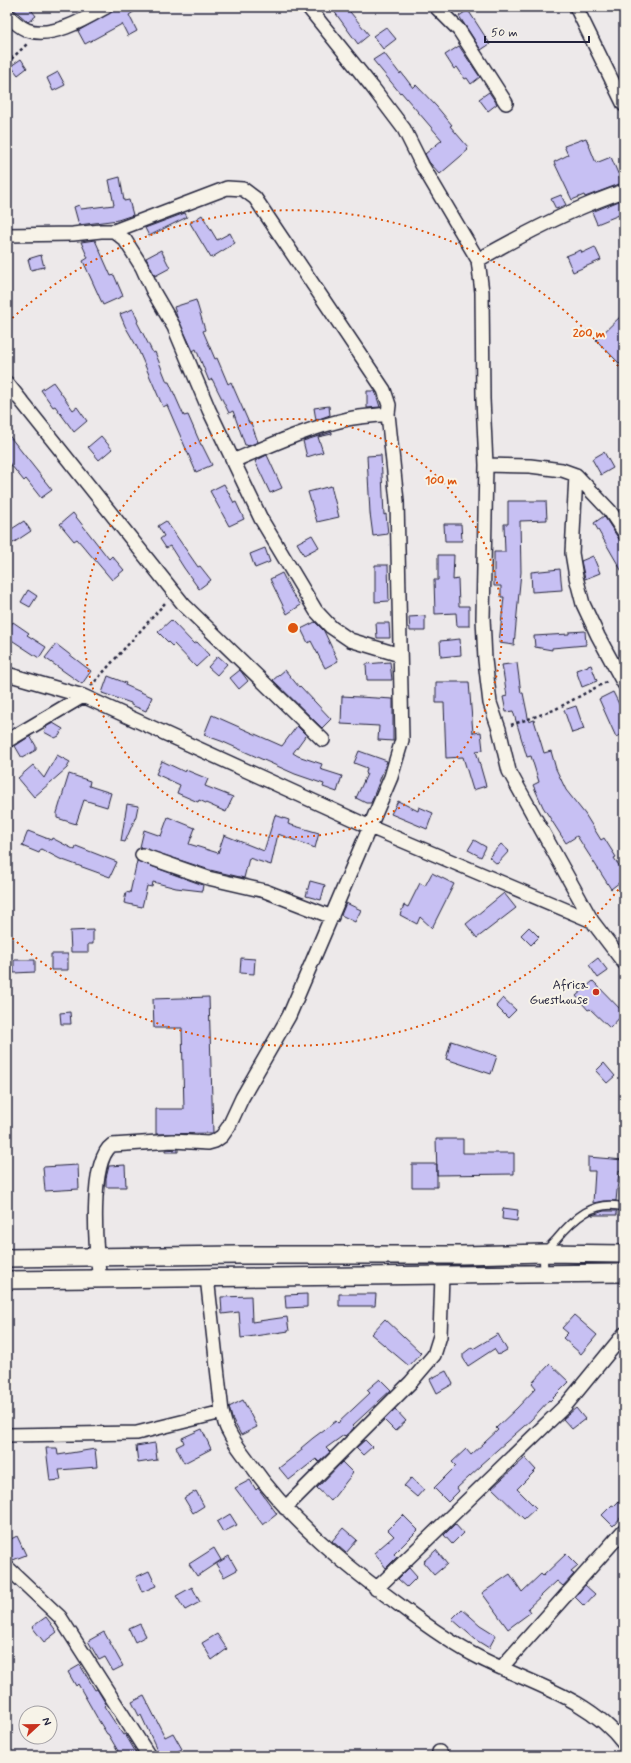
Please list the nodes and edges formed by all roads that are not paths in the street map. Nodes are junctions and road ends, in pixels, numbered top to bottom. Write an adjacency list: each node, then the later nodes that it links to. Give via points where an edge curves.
1 (106, 7): 5 (street, via 73,25 41,31 27,30)
2 (308, 7): 11 (street, via 404,129 422,165)
3 (436, 7): 6 (street, via 458,30)
4 (576, 7): 7 (street)
5 (7, 14)
6 (506, 103)
7 (624, 105)
8 (624, 191): 11 (street, via 601,198 547,222)
9 (114, 231): 10 (street); 13 (street, via 227,188 250,192 384,390 390,405); 14 (street, via 124,240 142,267 174,327)
10 (7, 236)
11 (478, 260): 15 (street, via 483,299)
12 (7, 383): 22 (street, via 184,605)
13 (388, 414): 14 (street, via 332,423); 18 (street, via 397,501)
14 (233, 460): 18 (street, via 261,519 316,611 331,627 350,640)
15 (486, 465): 16 (street, via 530,466 562,470); 27 (street, via 483,618 490,703 509,771)
16 (576, 475): 17 (street, via 610,511); 20 (street, via 572,553 576,577 583,604)
17 (624, 532)
18 (400, 655): 24 (street, via 402,740 391,777)
19 (7, 674): 21 (street)
20 (622, 680)
21 (83, 696): 23 (street); 24 (street)
22 (323, 740)
23 (7, 741)
24 (370, 827): 26 (street); 27 (street)
25 (142, 855): 26 (street, via 208,878 265,891)
26 (332, 917): 33 (street, via 289,1016 222,1136 208,1143 140,1142 112,1145 107,1148 98,1171)
27 (592, 921): 28 (street)
28 (624, 963)
29 (624, 1207): 30 (lane, via 595,1207 583,1213 571,1222)
30 (544, 1253): 31 (street); 32 (street); 36 (lane)
31 (624, 1254)
32 (462, 1255): 33 (street, via 238,1254); 38 (street)
33 (97, 1257): 34 (street); 41 (street)
34 (7, 1258)
35 (624, 1273): 36 (street)
36 (544, 1274): 38 (street)
37 (442, 1275): 38 (street); 39 (street); 45 (street, via 440,1336 434,1355 411,1382)
38 (462, 1275)
39 (207, 1277): 41 (street); 43 (street)
40 (7, 1280): 41 (street)
41 (100, 1280)
42 (624, 1334): 48 (street, via 566,1405)
43 (222, 1412): 44 (street, via 137,1433); 45 (street, via 228,1431 260,1478)
44 (7, 1435)
45 (285, 1508): 48 (street, via 322,1545)
46 (624, 1530): 49 (street)
47 (7, 1567): 51 (street, via 60,1617)
48 (376, 1588): 49 (street, via 447,1640)
49 (501, 1668): 50 (street, via 585,1708 611,1727)
50 (624, 1741)
51 (149, 1756)

